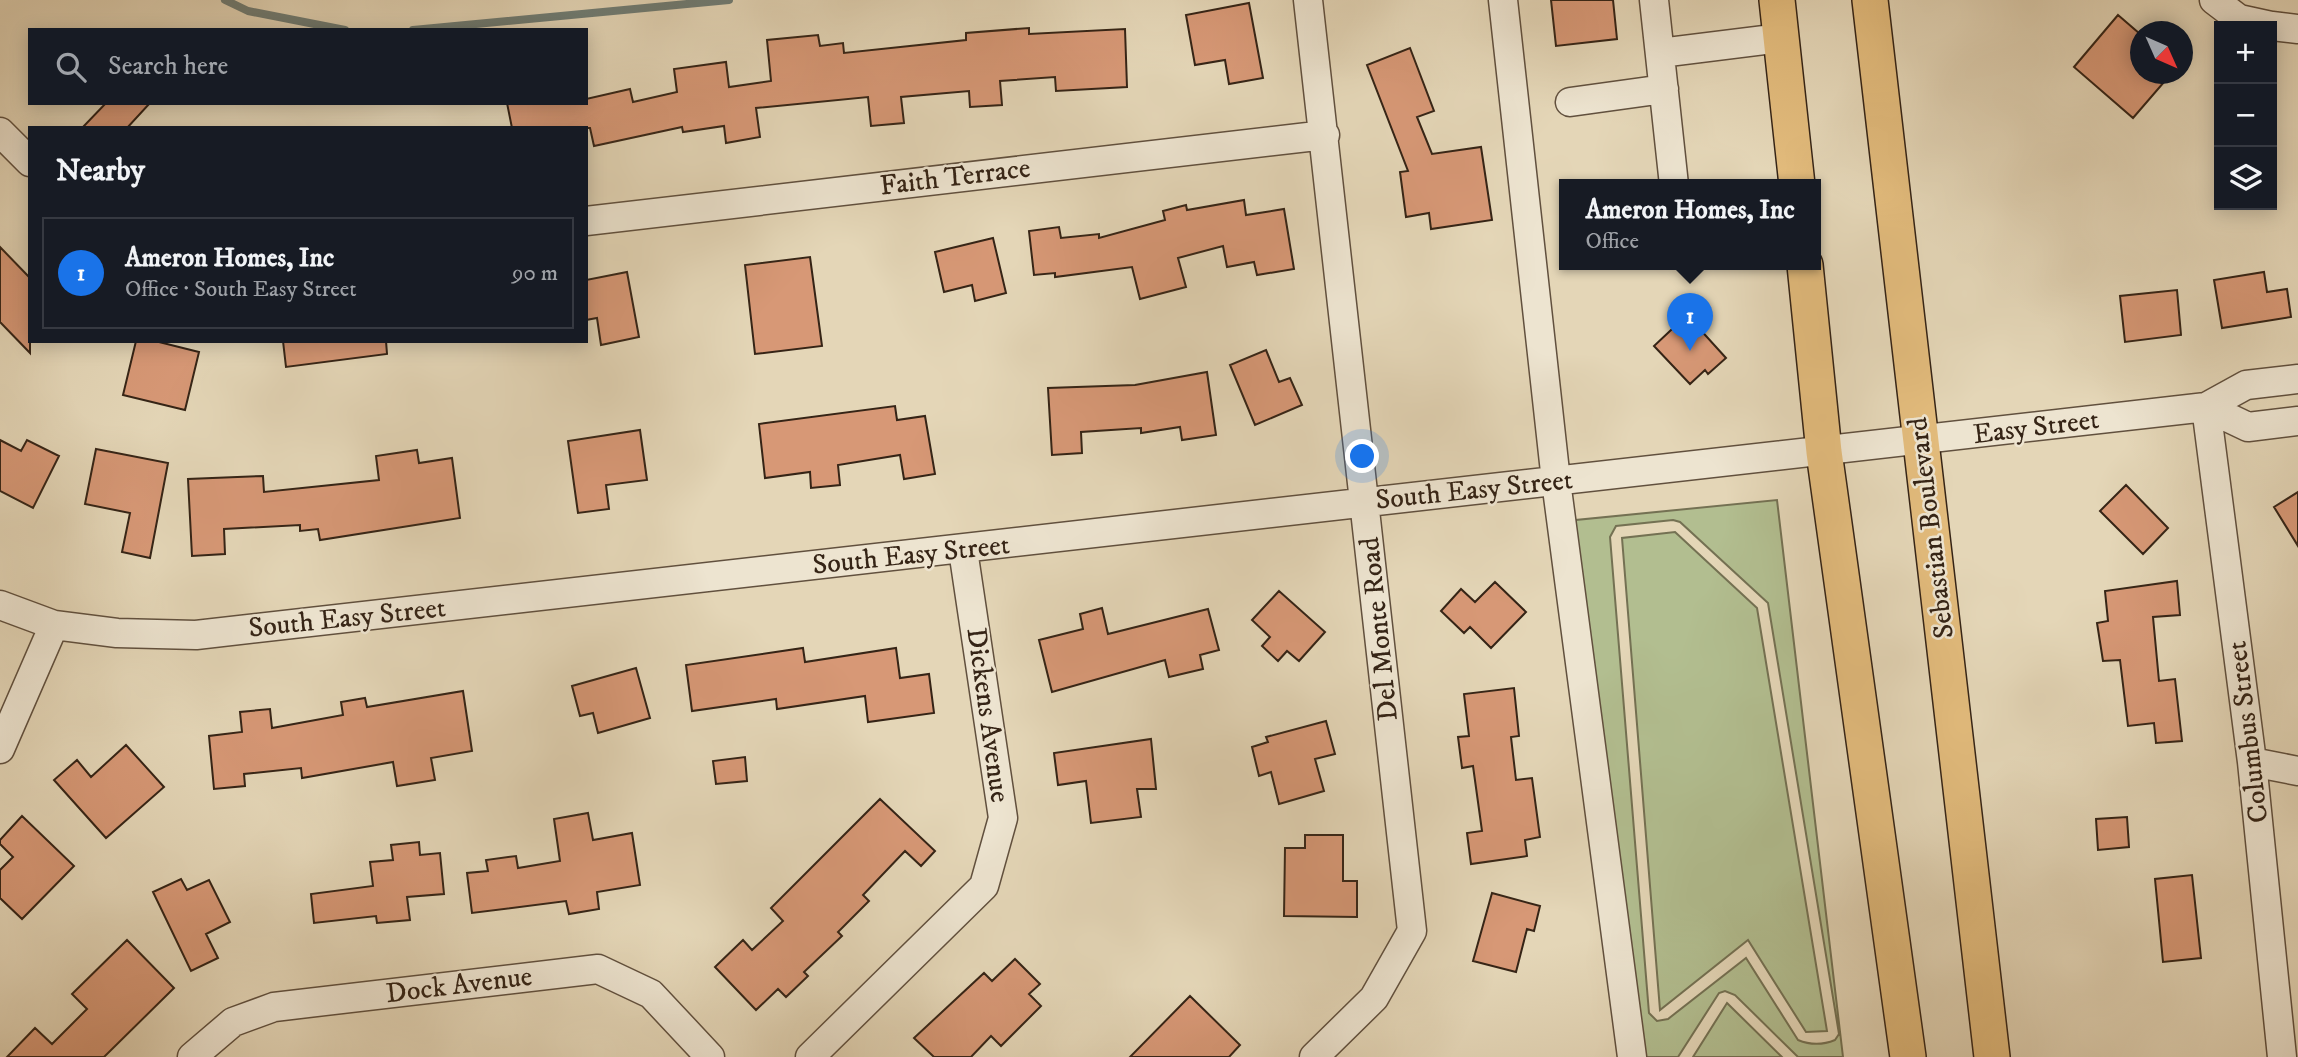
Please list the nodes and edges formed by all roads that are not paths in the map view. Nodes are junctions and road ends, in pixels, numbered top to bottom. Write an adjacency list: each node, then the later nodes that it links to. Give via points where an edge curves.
1 (1308, 0): 15 (street, Del Monte Road)
2 (1503, 0): 26 (street)
3 (1654, 0): 11 (street)
4 (1777, 0): 10 (main road)
5 (1870, 0): 24 (main road, Sebastian Boulevard)
6 (2214, 0): 7 (street)
7 (2248, 21)
8 (2277, 27): 9 (street)
9 (2298, 29)
10 (1781, 38): 11 (street); 18 (main road)
11 (1660, 53): 12 (street)
12 (1664, 89): 13 (street); 17 (street)
13 (1570, 102)
14 (0, 132): 16 (street)
15 (1325, 135): 19 (street, Faith Terrace); 27 (street, Del Monte Road)
16 (28, 160)
17 (1673, 179)
18 (1796, 179)
19 (588, 221)
20 (1806, 270): 25 (main road)
21 (2298, 379): 22 (street, Easy Street, via 2246,385)
22 (2206, 407): 23 (street, via 2248,427); 24 (street, Easy Street); 32 (street, Columbus Street)
23 (2298, 421)
24 (1921, 441): 25 (street, Easy Street); 40 (main road, Sebastian Boulevard)
25 (1824, 452): 26 (street, South Easy Street); 39 (main road)
26 (1556, 481): 27 (street, South Easy Street); 38 (street)
27 (1366, 501): 28 (street, South Easy Street); 37 (street, Del Monte Road, via 1412,931 1374,998)
28 (963, 550): 30 (street, South Easy Street, via 196,635 117,633); 36 (street, Dickens Avenue, via 1003,818 984,886)
29 (0, 605): 30 (street, South Easy Street)
30 (54, 625): 31 (street)
31 (0, 749)
32 (2252, 762): 33 (street); 41 (street, Columbus Street)
33 (2298, 771)
34 (192, 1057): 35 (street, Dock Avenue, via 233,1022 274,1007 598,969 651,994)
35 (710, 1057)
36 (810, 1057)
37 (1314, 1057)
38 (1632, 1057)
39 (1908, 1057)
40 (1992, 1057)
41 (2282, 1057)

